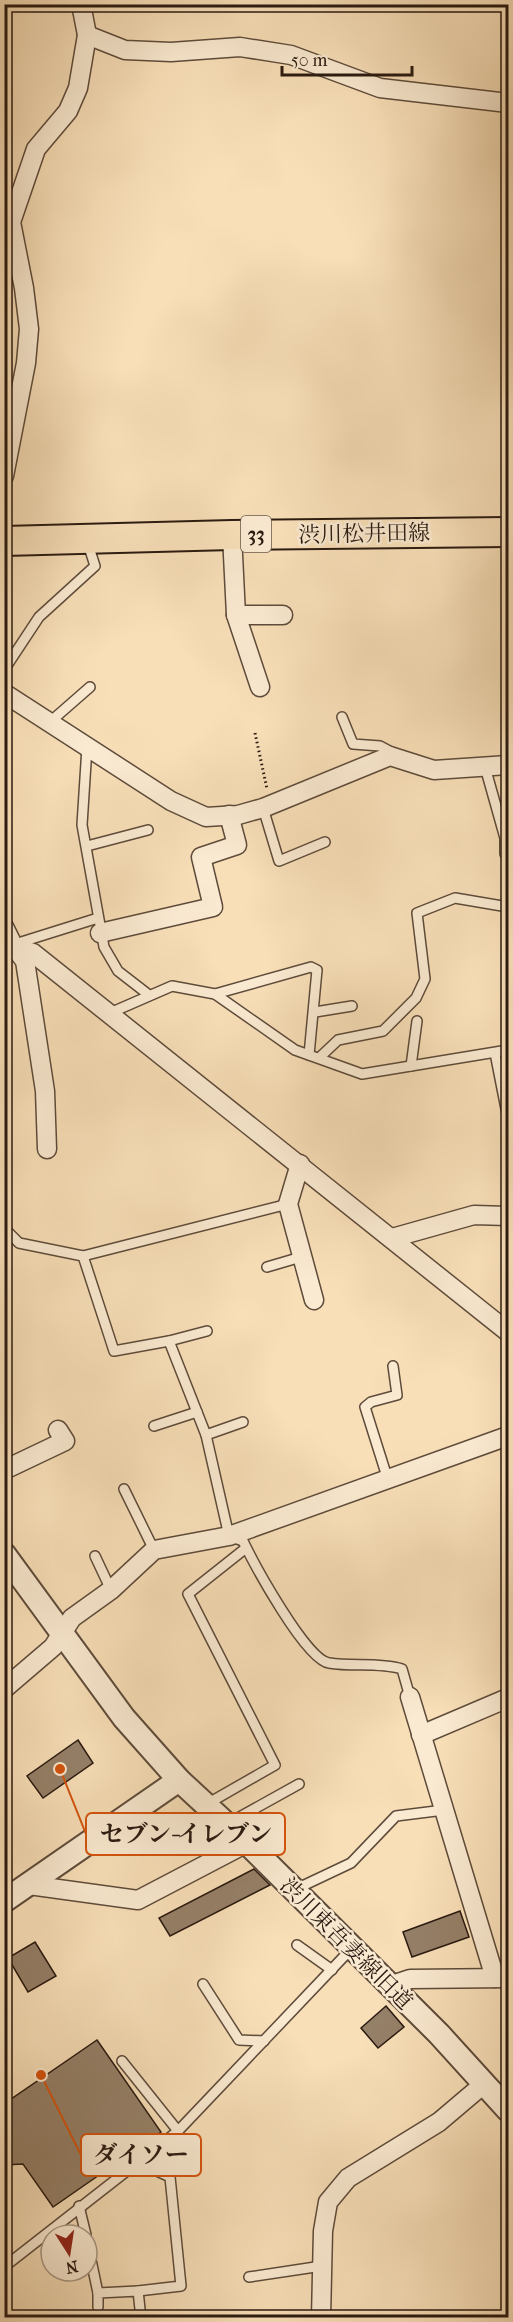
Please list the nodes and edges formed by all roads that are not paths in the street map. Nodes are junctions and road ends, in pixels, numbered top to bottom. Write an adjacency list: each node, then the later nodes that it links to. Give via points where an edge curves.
1 (81, 4): 2 (street)
2 (87, 35): 3 (street, via 124,50 171,52 240,47 281,53 380,88); 4 (street, via 78,88 68,111 36,149 11,222 29,329)
3 (508, 103)
4 (4, 476)
5 (508, 532): 6 (main road, 渋川松井田線 / 33)
6 (232, 535): 9 (main road, 渋川松井田線 / 33); 10 (street)
7 (4, 536): 8 (street)
8 (5, 541): 9 (main road, 渋川松井田線 / 33)
9 (87, 541): 12 (lane, via 95,566 39,617)
10 (236, 615): 11 (street); 14 (street)
11 (283, 615)
12 (4, 670)
13 (90, 687): 17 (lane)
14 (260, 687)
15 (4, 693): 17 (street)
16 (342, 717): 19 (lane, via 353,744 380,746)
17 (50, 722): 18 (street)
18 (87, 747): 23 (street, via 171,801 206,817); 26 (lane, via 82,825)
19 (410, 762): 21 (street, via 434,770); 22 (street, via 390,756)
20 (508, 765): 21 (street)
21 (485, 767): 27 (lane, via 505,838)
22 (267, 807): 23 (street); 25 (lane, via 279,861)
23 (228, 815): 29 (street, via 237,844 201,857 213,907)
24 (148, 830): 26 (lane)
25 (325, 842)
26 (87, 846): 29 (lane)
27 (505, 854)
28 (508, 907): 41 (lane, via 455,898 417,913 425,979 416,998 383,1031 338,1041)
29 (99, 926): 31 (lane); 33 (lane, via 104,947 118,971)
30 (4, 927): 31 (street)
31 (9, 944): 36 (street, via 33,953); 44 (street, via 25,961 45,1091)
32 (215, 994): 33 (lane, via 172,986); 35 (lane, via 311,967 317,970); 40 (lane, via 295,1050)
33 (149, 995): 36 (lane)
34 (352, 1006): 35 (lane)
35 (315, 1012): 40 (lane)
36 (110, 1013): 45 (street)
37 (417, 1021): 42 (lane)
38 (508, 1050): 39 (lane)
39 (495, 1053): 42 (lane); 43 (lane)
40 (309, 1055): 41 (lane)
41 (320, 1058): 42 (lane, via 362,1074)
42 (411, 1066)
43 (508, 1119)
44 (47, 1149)
45 (300, 1164): 46 (street); 49 (street)
46 (288, 1204): 50 (lane); 51 (street)
47 (508, 1216): 49 (street, via 474,1215)
48 (4, 1228): 50 (lane, via 19,1243)
49 (392, 1238): 55 (street)
50 (83, 1256): 56 (lane, via 114,1351)
51 (301, 1257): 52 (lane); 53 (street)
52 (267, 1267)
53 (314, 1300)
54 (207, 1331): 56 (lane)
55 (508, 1332)
56 (169, 1341): 58 (lane)
57 (393, 1366): 65 (lane, via 397,1395 364,1407)
58 (197, 1412): 60 (lane); 62 (lane)
59 (243, 1422): 62 (lane)
60 (154, 1426)
61 (58, 1430): 64 (street, via 65,1441)
62 (206, 1436): 67 (lane)
63 (508, 1436): 65 (street)
64 (4, 1470)
65 (388, 1479): 67 (street)
66 (124, 1489): 69 (lane)
67 (229, 1536): 68 (lane, via 243,1541); 69 (street)
68 (246, 1548): 75 (lane, via 311,1654 326,1663 390,1665 402,1669); 80 (lane, via 188,1594 275,1765)
69 (154, 1550): 72 (street)
70 (4, 1554): 73 (street, 渋川東吾妻線旧道)
71 (95, 1556): 72 (lane)
72 (111, 1590): 73 (street, via 72,1618)
73 (62, 1635): 74 (street); 78 (street, 渋川東吾妻線旧道, via 124,1718)
74 (4, 1689)
75 (410, 1697): 77 (street)
76 (508, 1698): 77 (street)
77 (421, 1735): 81 (street)
78 (179, 1780): 80 (street, 渋川東吾妻線旧道); 84 (street)
79 (299, 1784): 82 (lane)
80 (205, 1805): 82 (street, 渋川東吾妻線旧道)
81 (444, 1810): 86 (lane, via 396,1816 351,1863); 91 (street)
82 (227, 1824): 83 (street, 渋川東吾妻線旧道)
83 (247, 1843): 84 (street, via 138,1900); 86 (street, 渋川東吾妻線旧道)
84 (29, 1885): 85 (lane); 87 (street)
85 (4, 1887)
86 (293, 1890): 89 (street, 渋川東吾妻線旧道)
87 (4, 1901)
88 (297, 1945): 90 (lane)
89 (352, 1948): 90 (lane); 93 (street, 渋川東吾妻線旧道)
90 (332, 1971): 94 (lane)
91 (502, 1978): 93 (street, via 410,1979)
92 (203, 1984): 94 (lane, via 239,2040)
93 (389, 1986): 96 (street, 渋川東吾妻線旧道)
94 (264, 2041): 98 (lane)
95 (122, 2061): 98 (lane)
96 (485, 2083): 97 (street, 渋川東吾妻線旧道); 102 (street, via 439,2122 348,2178 328,2202)
97 (508, 2110)
98 (178, 2131): 99 (lane)
99 (137, 2162): 100 (lane); 106 (lane, via 170,2177 181,2286)
100 (80, 2206): 101 (lane); 103 (lane)
101 (84, 2223)
102 (322, 2266): 104 (lane); 110 (street)
103 (4, 2267)
104 (249, 2277)
105 (96, 2283): 107 (lane)
106 (138, 2291): 107 (lane); 109 (lane)
107 (98, 2293): 108 (lane)
108 (98, 2307)
109 (141, 2318)
110 (321, 2318)

